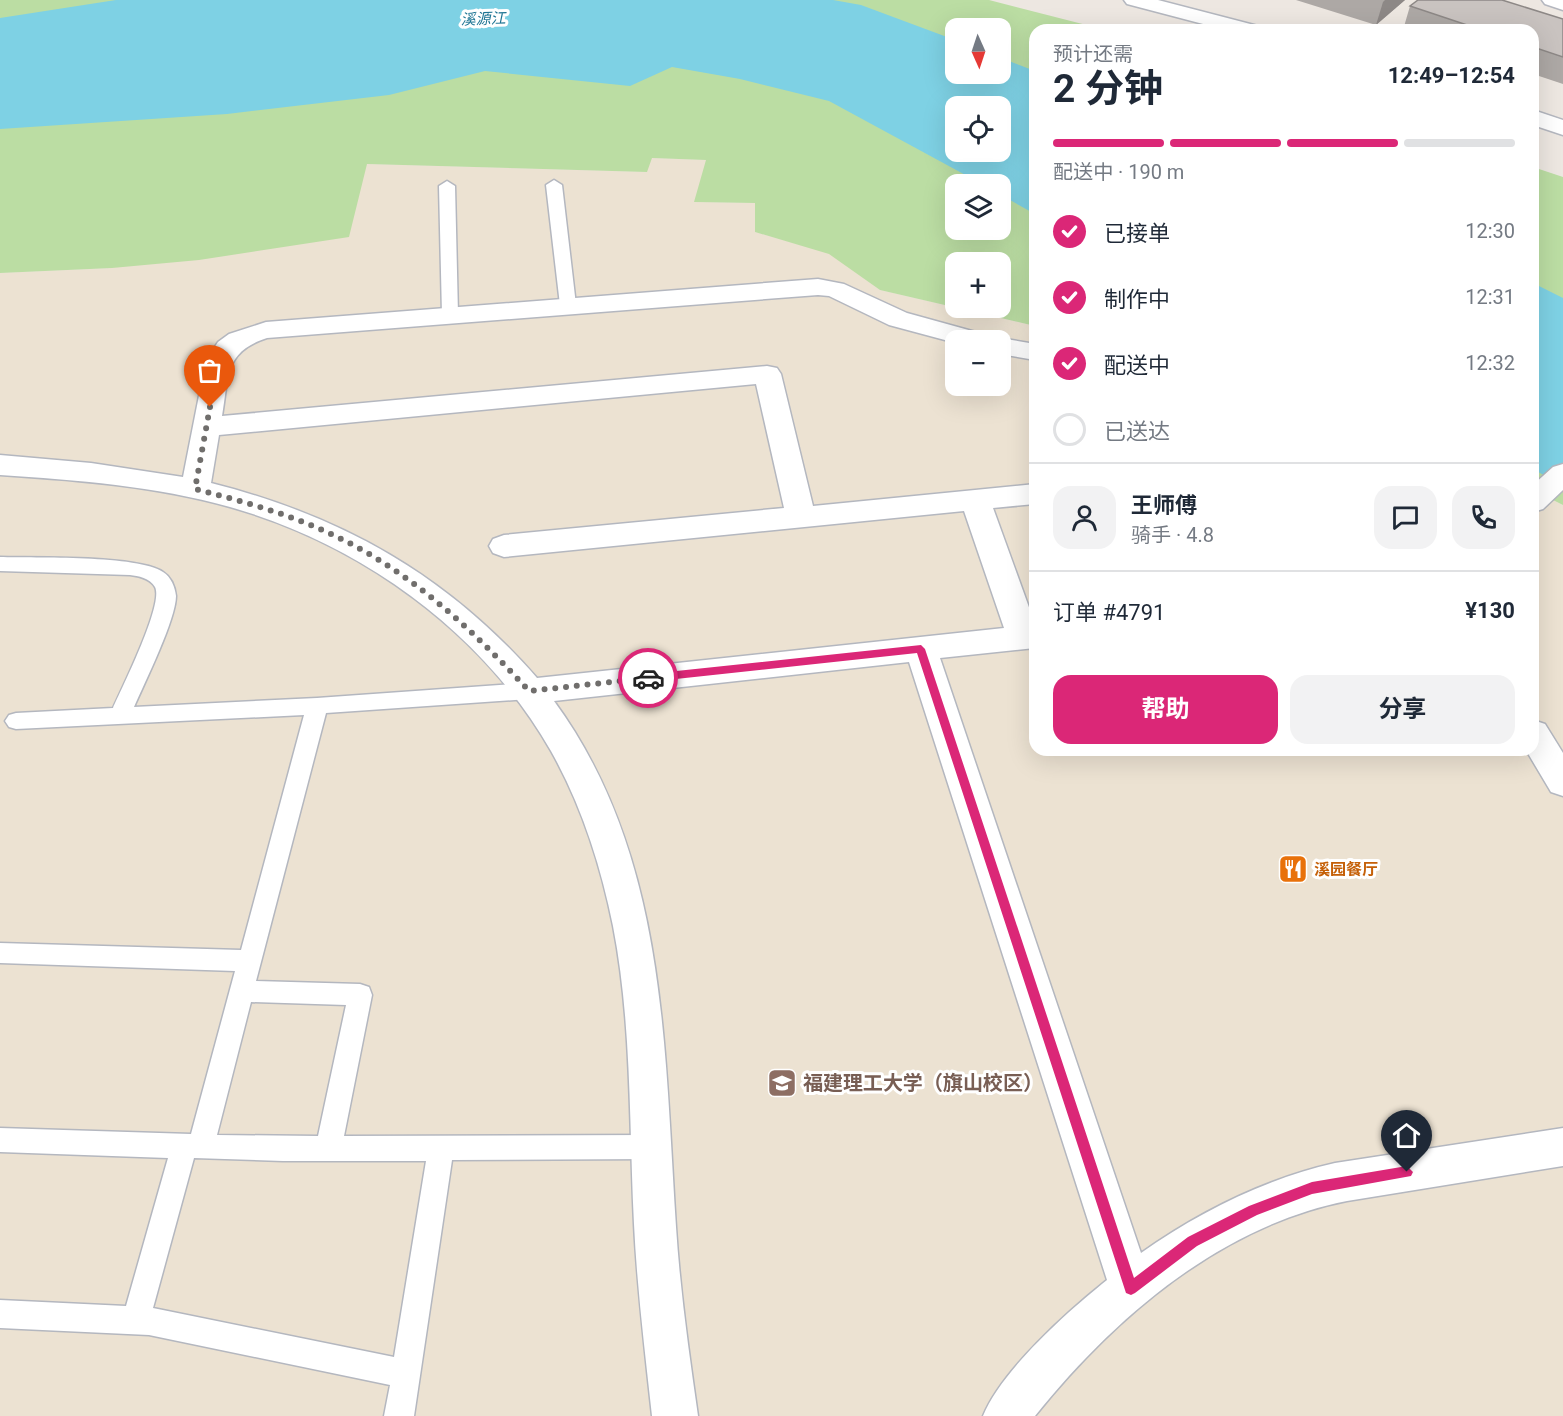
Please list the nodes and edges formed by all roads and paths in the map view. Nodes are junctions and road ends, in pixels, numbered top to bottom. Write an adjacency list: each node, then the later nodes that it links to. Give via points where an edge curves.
1 (1134, 0): 4 (street)
2 (1552, 0): 3 (street)
3 (1563, 3)
4 (1228, 24)
5 (1539, 119): 6 (street)
6 (1563, 128)
7 (554, 184): 9 (lane)
8 (447, 186): 10 (lane)
9 (568, 305): 10 (street); 11 (street, via 818,287 835,290 898,319)
10 (450, 315): 14 (street, via 250,334 225,350 219,360)
11 (945, 332)
12 (1011, 348): 13 (street)
13 (1029, 351)
14 (207, 427): 17 (street); 21 (street, via 767,374)
15 (0, 465): 17 (street, via 116,475)
16 (1563, 474): 19 (street)
17 (195, 489): 26 (street, via 286,516 366,553 450,612)
18 (1029, 495): 20 (street)
19 (1539, 496)
20 (975, 500): 21 (street); 24 (street)
21 (801, 517): 22 (street)
22 (504, 546)
23 (0, 564): 28 (lane, via 130,568 148,571 160,579 166,588 163,614)
24 (1029, 637): 25 (street)
25 (921, 649): 26 (street); 41 (street)
26 (529, 691): 27 (lane); 37 (street, via 577,768 598,813 631,925)
27 (317, 706): 28 (lane); 33 (lane)
28 (120, 716): 29 (lane)
29 (16, 721)
30 (1539, 743): 31 (street)
31 (1563, 782)
32 (0, 953): 33 (lane)
33 (250, 961): 34 (lane)
34 (242, 991): 36 (lane); 40 (lane, via 360,995)
35 (0, 1140): 36 (lane)
36 (193, 1145): 40 (lane); 43 (lane)
37 (652, 1147): 39 (lane); 47 (street, via 660,1293)
38 (1563, 1147): 41 (street, via 1312,1188 1254,1210 1192,1242)
39 (441, 1148): 40 (lane); 44 (lane)
40 (328, 1149)
41 (1131, 1288): 45 (street, via 1048,1365)
42 (0, 1314): 43 (lane)
43 (136, 1320): 44 (lane)
44 (405, 1374): 46 (lane)
45 (1013, 1414)
46 (399, 1416)
47 (675, 1416)

